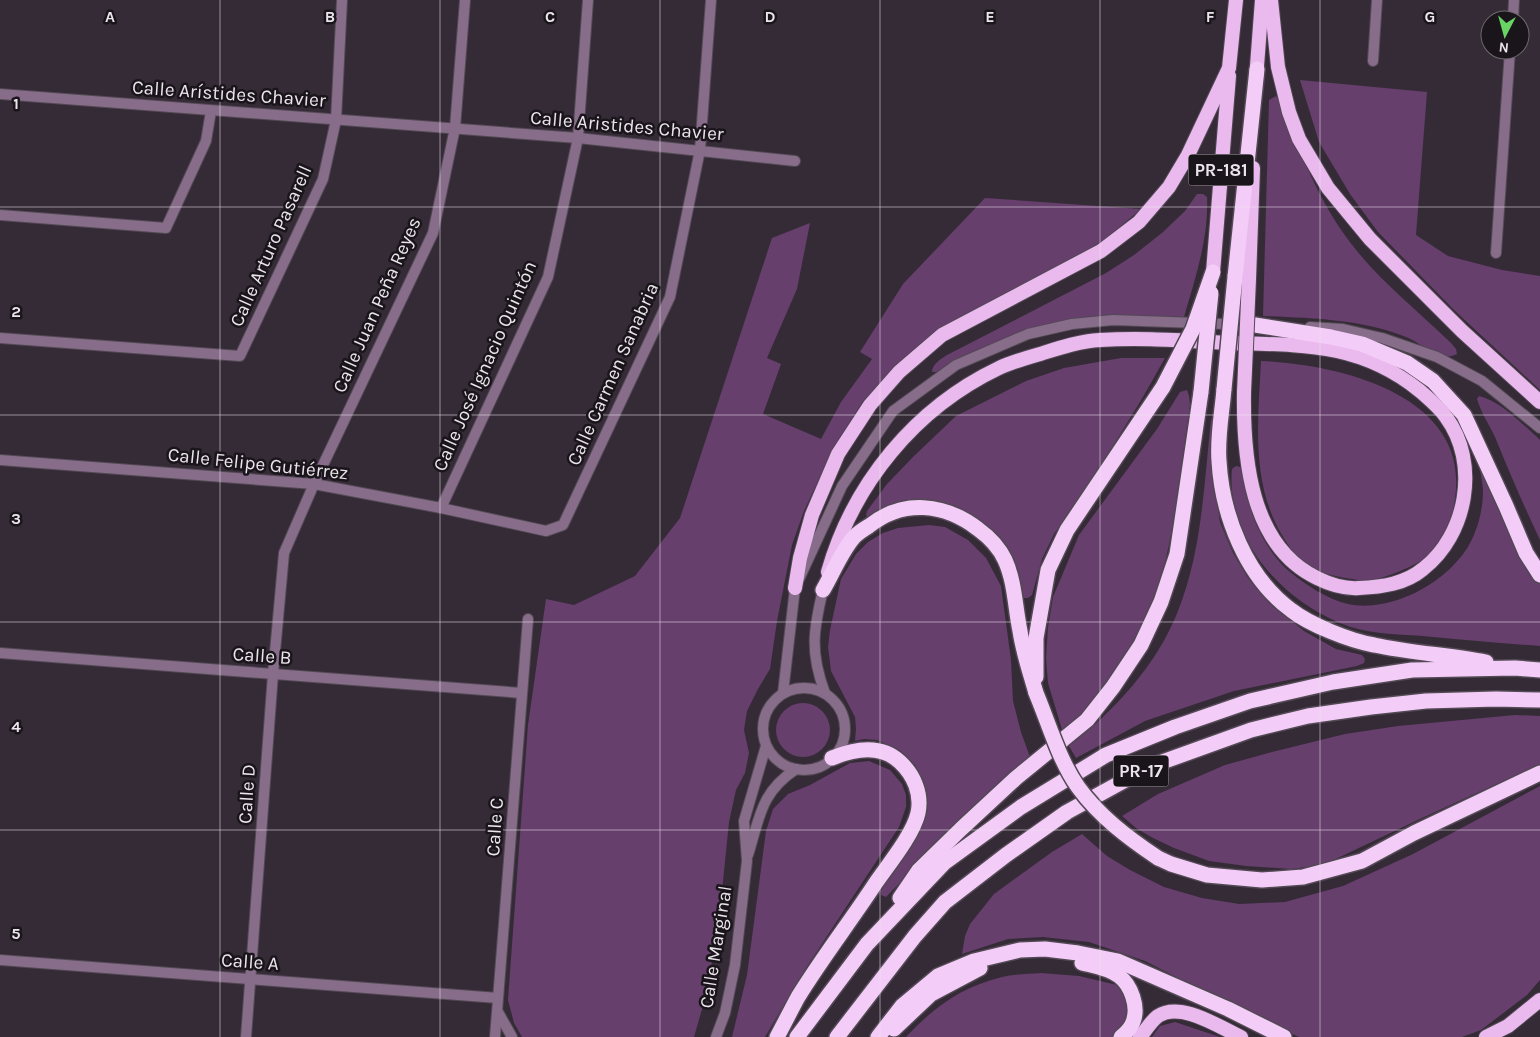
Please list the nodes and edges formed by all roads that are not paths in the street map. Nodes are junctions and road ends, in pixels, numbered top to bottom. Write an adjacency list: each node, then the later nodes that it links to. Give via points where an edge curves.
1 (335, 0): 2 (street)
2 (342, 0): 16 (street, Calle Arturo Pasarell)
3 (465, 0): 17 (street, Calle Juan Peña Reyes)
4 (588, 0): 18 (street, Calle José Ignacio Quintón)
5 (711, 0): 19 (street, Calle Carmen Sanabria)
6 (1236, 0): 12 (highway, PR-181)
7 (1262, 0): 13 (highway)
8 (1271, 0): 27 (highway, via 1278,67 1289,112 1299,138 1328,188 1370,239 1462,331)
9 (1377, 0): 11 (street)
10 (1509, 60): 22 (street)
11 (1373, 61)
12 (1230, 68): 23 (highway, PR-181); 35 (highway, via 1188,155 1169,187 1139,222 1101,251 942,335 899,372 870,405 838,454 821,492 800,558)
13 (1257, 69): 24 (highway)
14 (0, 94): 15 (street, Calle Arístides Chavier)
15 (211, 111): 16 (street, Calle Arístides Chavier); 21 (street, via 206,141 166,228)
16 (336, 120): 17 (street, Calle Arístides Chavier); 26 (street, Calle Arturo Pasarell, via 323,179 240,356)
17 (455, 128): 18 (street, Calle Aristides Chavier); 30 (street, Calle Juan Peña Reyes, via 433,233)
18 (578, 138): 19 (street, Calle Aristides Chavier); 31 (street, Calle José Ignacio Quintón, via 548,277)
19 (700, 150): 20 (street, Calle Aristides Chavier); 32 (street, Calle Carmen Sanabria, via 670,297 563,525)
20 (795, 161)
21 (0, 215)
22 (1496, 253)
23 (1213, 272): 45 (highway, bridge, via 1193,328 1163,387 1067,530 1048,570 1036,638); 52 (highway, bridge, via 1201,392 1177,554 1161,602 1141,645 1087,720 1016,778 919,870)
24 (1242, 278): 36 (highway, bridge, via 1244,392 1244,429 1254,500 1266,526 1281,550 1304,572 1326,583 1352,588 1379,587 1400,582 1423,570 1455,529 1463,504 1465,474 1459,444 1448,419 1412,385 1382,366 1338,350 1283,345 1152,340 1098,340 1055,349 1000,368 958,392 913,428 873,474 856,503 833,555); 39 (highway, bridge, via 1224,389 1218,459 1222,494 1238,541 1252,567 1290,610 1352,639)
25 (1255, 325): 28 (street, via 1343,329 1397,342 1437,357 1482,381); 34 (highway, via 1362,344 1408,363 1433,381 1464,415 1526,553); 35 (street, via 1113,320 1072,324 1028,334 956,365 893,411 842,486)
26 (0, 338)
27 (1540, 402)
28 (1540, 428)
29 (0, 460): 30 (street, Calle Felipe Gutiérrez)
30 (314, 484): 31 (street, Calle Felipe Gutiérrez); 33 (street, Calle Juan Peña Reyes)
31 (440, 508): 32 (street, Calle Felipe Gutiérrez)
32 (539, 530)
33 (284, 553): 41 (street, Calle D)
34 (1540, 575)
35 (795, 588): 43 (street)
36 (824, 590): 44 (street, via 814,644 815,663); 45 (highway, via 855,536 890,512 934,508 960,517 995,544 1004,558 1010,572 1027,665)
37 (528, 619): 42 (street, Calle C)
38 (0, 653): 41 (street, Calle B)
39 (1515, 668): 40 (highway, PR-17); 52 (highway, PR-17, via 1412,670 1333,682 1250,701 1106,755 1021,807 944,863)
40 (1540, 670)
41 (273, 674): 42 (street, Calle B); 54 (street, Calle D)
42 (522, 693): 55 (street, Calle C)
43 (783, 693): 44 (street, via 792,688 808,687); 47 (street, via 771,705 764,720)
44 (825, 693): 48 (street, via 838,706 844,722 843,740)
45 (1036, 693): 50 (highway, bridge, via 1063,760 1078,787 1124,836 1158,858 1207,875 1262,880 1303,877 1362,861)
46 (1540, 700): 64 (highway, PR-17, via 1426,701 1308,716 1251,730 1151,766 1067,812 946,902 904,949)
47 (766, 746): 49 (street, via 777,760); 51 (street, Calle Marginal, via 744,821)
48 (832, 758): 49 (street, via 815,768); 62 (highway, via 852,751 871,750 898,760 916,784 918,814 902,845 799,996)
49 (796, 769): 51 (street, Calle Marginal, via 776,786 764,803)
50 (1540, 772)
51 (746, 861): 61 (street, Calle Marginal, via 733,980)
52 (867, 944): 63 (highway, PR-17)
53 (0, 960): 54 (street, Calle A)
54 (250, 979): 55 (street, Calle A); 58 (street, Calle D)
55 (498, 998): 57 (street, Calle C)
56 (1540, 1000): 71 (highway, via 1508,1026)
57 (497, 1010): 59 (street, Calle C); 60 (street)
58 (246, 1037)
59 (495, 1037)
60 (512, 1037)
61 (716, 1037)
62 (777, 1037)
63 (797, 1037)
64 (837, 1037)
65 (878, 1037): 70 (highway, via 902,1006 938,976 974,961 1020,950 1045,949 1118,961)
66 (885, 1037): 67 (highway, via 931,994 980,967 1020,958 1066,960 1108,970 1120,977 1132,991 1134,1006 1134,1021)
67 (1121, 1037)
68 (1140, 1037): 69 (highway, via 1157,1017 1176,1010)
69 (1241, 1037)
70 (1284, 1037)
71 (1486, 1037)

